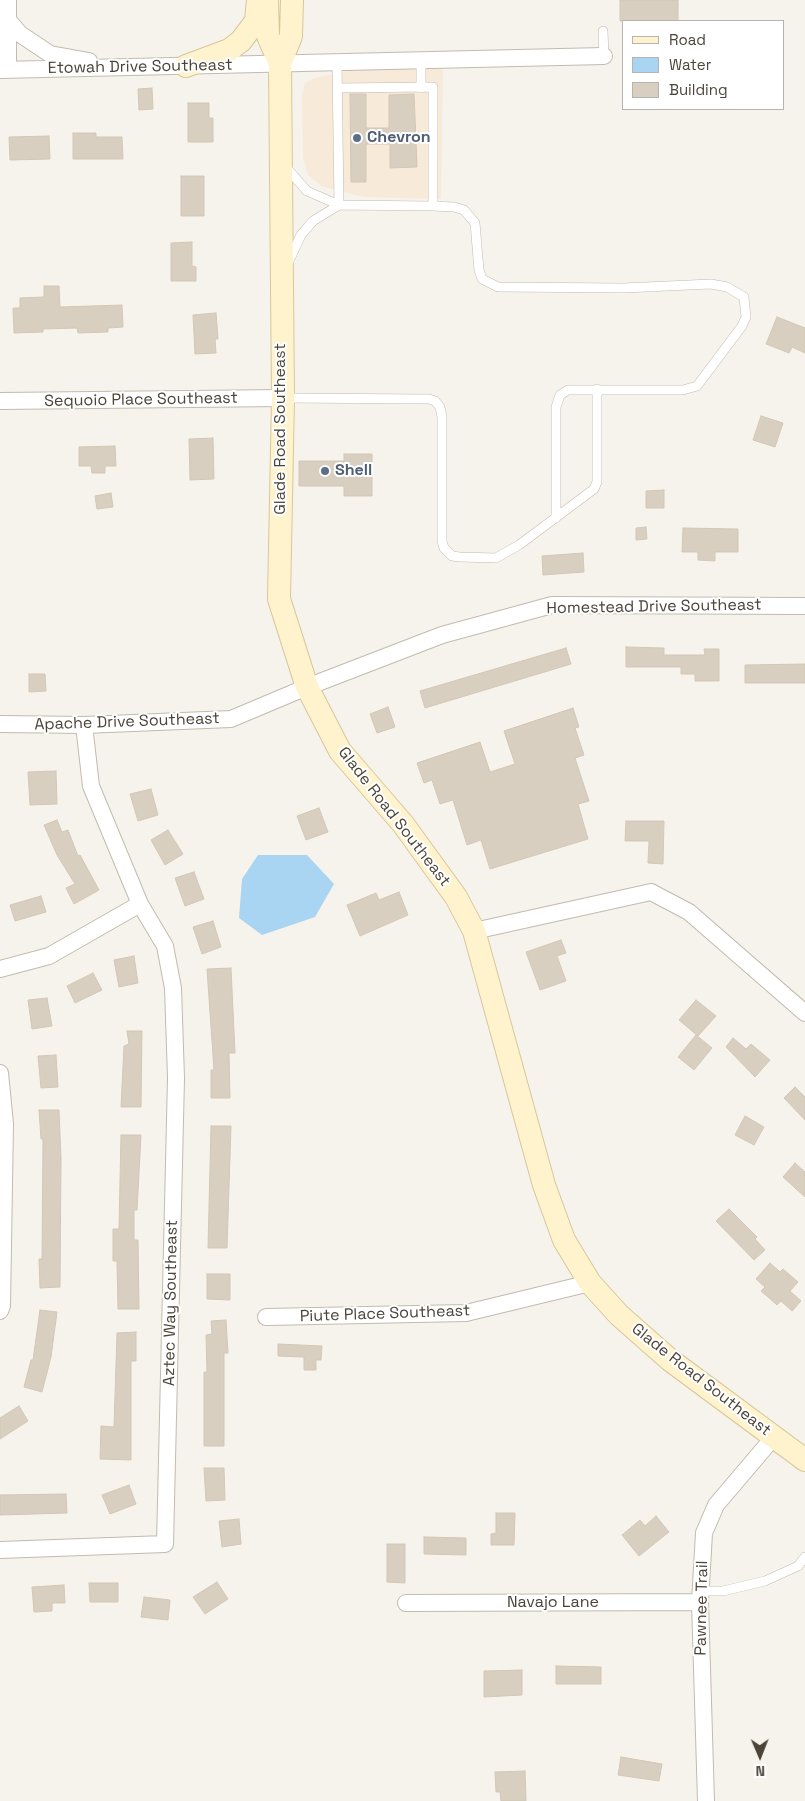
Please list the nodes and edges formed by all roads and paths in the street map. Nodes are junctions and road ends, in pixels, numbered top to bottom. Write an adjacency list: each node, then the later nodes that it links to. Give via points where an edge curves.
1 (8, 0): 5 (street)
2 (258, 0): 11 (street, via 256,21 241,41 229,50)
3 (267, 0): 10 (street, Glade Road Southeast, via 268,36)
4 (292, 0): 10 (street, via 291,36)
5 (8, 20): 12 (street, via 20,34 50,54); 13 (street)
6 (603, 31): 7 (lane)
7 (604, 56): 8 (street, Etowah Drive Southeast)
8 (421, 61): 9 (street, Etowah Drive Southeast); 15 (lane)
9 (337, 63): 10 (street, Etowah Drive Southeast); 14 (lane)
10 (280, 64): 11 (street, Etowah Drive Southeast); 16 (street, Glade Road Southeast)
11 (186, 66): 12 (street, Etowah Drive Southeast)
12 (123, 68): 13 (street, Etowah Drive Southeast)
13 (4, 70)
14 (338, 88): 15 (lane); 17 (lane)
15 (421, 88): 18 (lane, via 433,87)
16 (280, 161): 17 (lane, via 307,192); 19 (street, Glade Road Southeast)
17 (339, 205): 18 (lane); 19 (lane, via 313,221 301,234)
18 (434, 206): 20 (lane, via 454,207 471,216 482,279 498,287 624,288 711,284 727,287 744,298 746,312 742,326 697,386 683,390)
19 (282, 277): 21 (street, Glade Road Southeast)
20 (597, 389): 23 (lane, via 597,482 594,489); 23 (lane, via 568,390 557,401)
21 (282, 398): 22 (street, Sequoio Place Southeast); 23 (lane, via 435,401 442,417 442,541 452,556 496,558); 25 (street, Glade Road Southeast, via 279,599)
22 (0, 401)
23 (556, 518)
24 (805, 606): 25 (street, Homestead Drive Southeast, via 552,605 442,635)
25 (307, 687): 27 (street, Apache Drive Southeast, via 231,719); 29 (street, Glade Road Southeast, via 340,751 402,824 456,897)
26 (0, 724): 27 (street, Apache Drive Southeast)
27 (84, 725): 28 (street, Aztec Way Southeast, via 91,786)
28 (140, 904): 30 (street, via 49,956); 38 (street, Aztec Way Southeast, via 165,946 173,988 176,1060 165,1544)
29 (474, 931): 31 (street, via 651,892 689,912); 33 (street, Glade Road Southeast, via 544,1185 564,1240)
30 (0, 969)
31 (805, 1013)
32 (0, 1073): 34 (street, via 5,1124)
33 (590, 1283): 35 (street, Piute Place Southeast, via 466,1313); 36 (street, Glade Road Southeast, via 619,1315 670,1360)
34 (0, 1311)
35 (266, 1317)
36 (773, 1438): 37 (street, Glade Road Southeast); 40 (street, Pawnee Trail, via 716,1505 704,1534)
37 (805, 1460)
38 (0, 1550)
39 (805, 1557): 40 (lane, via 798,1566 765,1581)
40 (700, 1597): 41 (street, Navajo Lane); 42 (street, Pawnee Trail)
41 (406, 1603)
42 (706, 1801)

